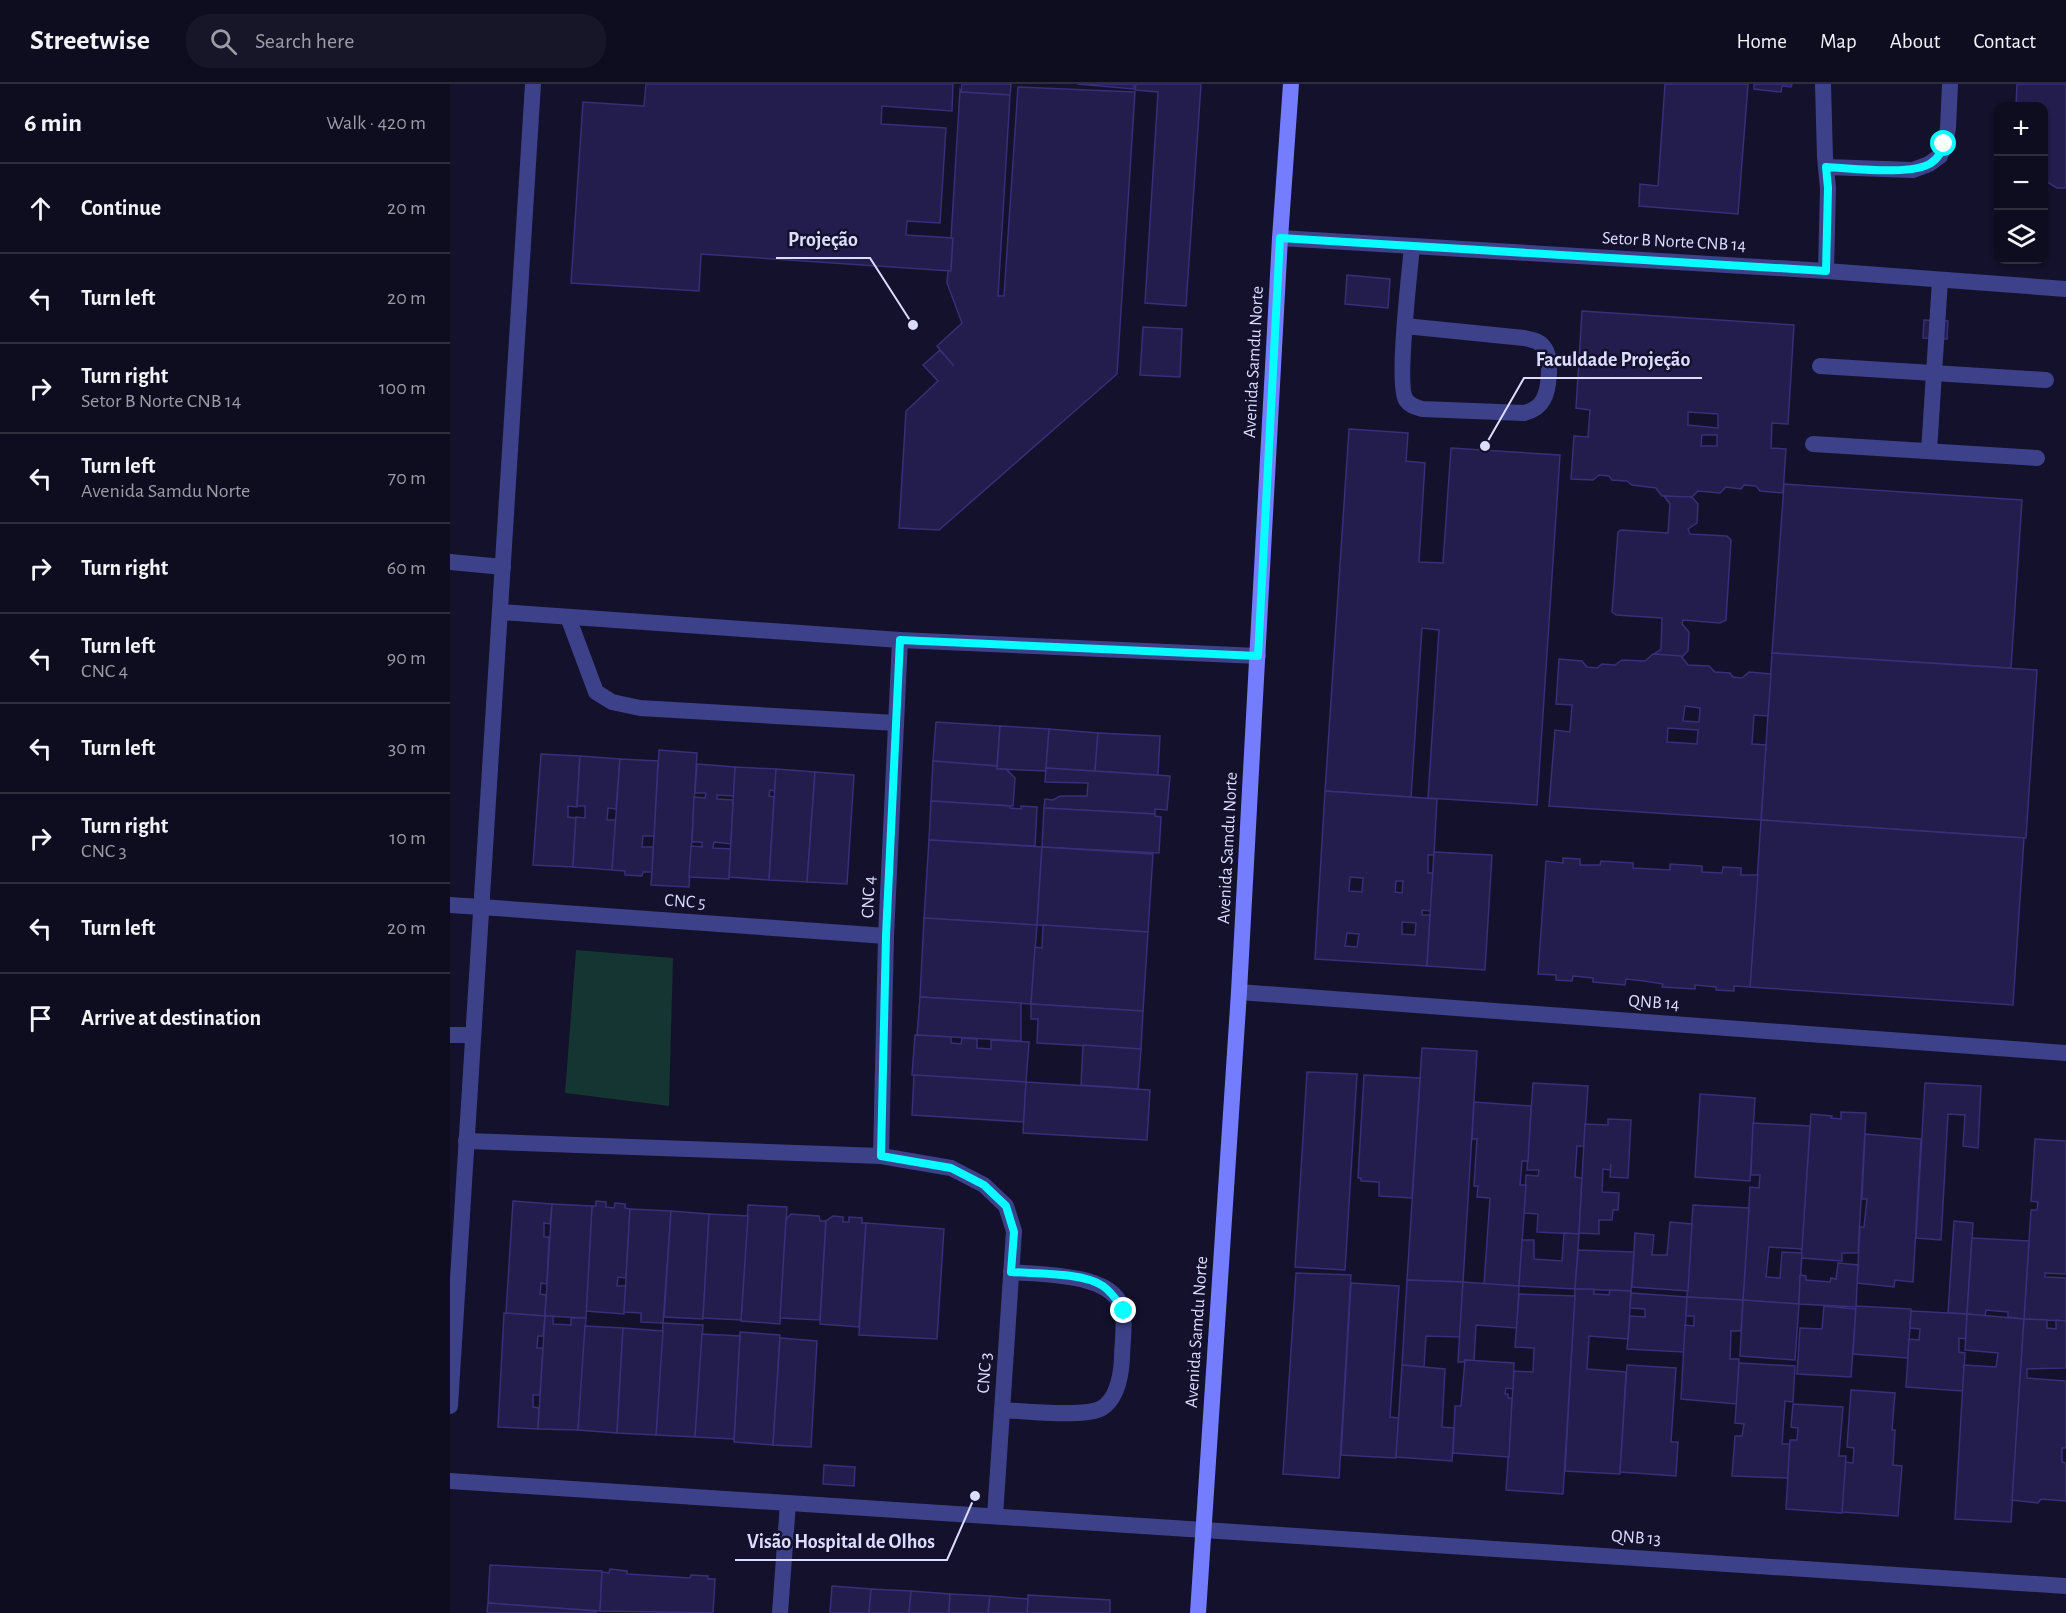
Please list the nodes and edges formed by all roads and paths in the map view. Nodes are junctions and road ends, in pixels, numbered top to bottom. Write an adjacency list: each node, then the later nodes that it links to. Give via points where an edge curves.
1 (533, 84): 19 (street)
2 (1291, 84): 6 (main road, Avenida Samdu Norte)
3 (1823, 84): 5 (street)
4 (1950, 84): 5 (street, via 1944,144 1940,156 1929,164 1913,170)
5 (1826, 167): 8 (street)
6 (1280, 238): 7 (street, Setor B Norte CNB 14); 23 (main road, Avenida Samdu Norte)
7 (1412, 246): 8 (street, Setor B Norte CNB 14); 11 (street)
8 (1826, 271): 9 (street, Setor B Norte CNB 14)
9 (1940, 280): 10 (street, Setor B Norte CNB 14); 13 (street)
10 (2066, 289)
11 (1405, 326): 11 (street, via 1539,342 1549,358 1543,402 1524,413 1422,409 1410,405 1402,388)
12 (1820, 366): 13 (street)
13 (1934, 373): 14 (street); 16 (street)
14 (2046, 380)
15 (1813, 444): 16 (street)
16 (1929, 451): 17 (street)
17 (2037, 458)
18 (450, 562): 19 (street)
19 (503, 567): 20 (street)
20 (500, 612): 21 (street); 26 (street)
21 (568, 617): 22 (street); 24 (street, via 596,692 612,702 640,708)
22 (900, 640): 23 (street); 24 (street, CNC 4)
23 (1258, 656): 28 (main road, Avenida Samdu Norte)
24 (896, 723): 27 (street, CNC 4)
25 (450, 905): 26 (street, CNC 5)
26 (481, 907): 27 (street, CNC 5); 30 (street)
27 (886, 936): 33 (street, CNC 4)
28 (1239, 992): 31 (street, QNB 14); 41 (main road, Avenida Samdu Norte)
29 (450, 1035): 30 (street)
30 (473, 1035): 32 (street)
31 (2066, 1053)
32 (466, 1142): 33 (street); 35 (street)
33 (881, 1156): 34 (street, CNC 3, via 951,1168 984,1185 1006,1206 1014,1232)
34 (1011, 1272): 37 (street, CNC 3); 37 (street, via 1080,1278 1103,1286 1124,1311 1121,1371 1115,1393 1103,1407 1087,1413)
35 (451, 1373): 36 (street)
36 (450, 1406)
37 (1002, 1410): 40 (street, CNC 3)
38 (450, 1481): 39 (street, QNB 13)
39 (788, 1503): 40 (street, QNB 13); 43 (street)
40 (995, 1516): 41 (street, QNB 13)
41 (1203, 1530): 42 (street, QNB 13); 44 (main road, Avenida Samdu Norte)
42 (2066, 1586)
43 (780, 1613)
44 (1198, 1613)

